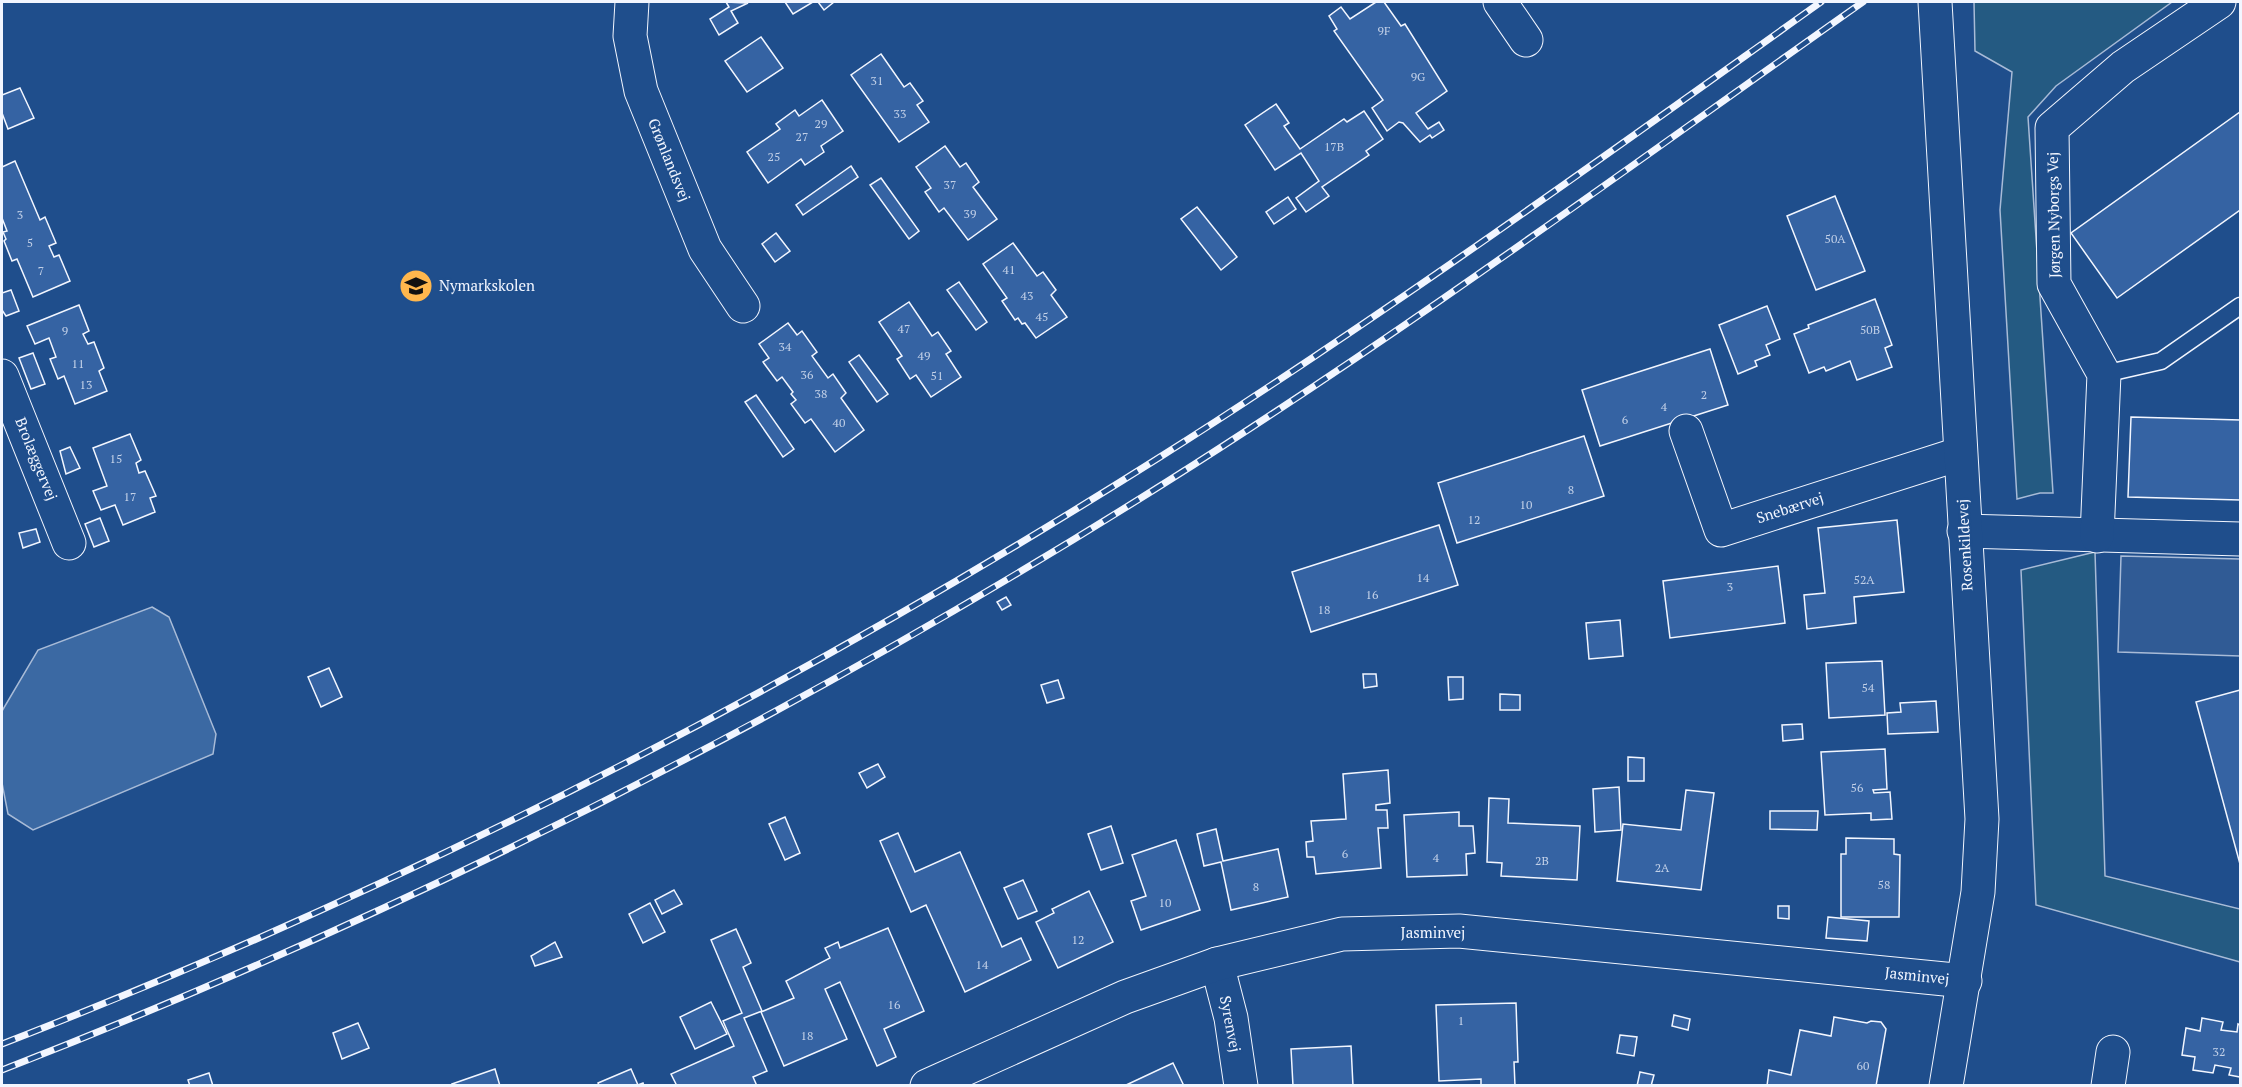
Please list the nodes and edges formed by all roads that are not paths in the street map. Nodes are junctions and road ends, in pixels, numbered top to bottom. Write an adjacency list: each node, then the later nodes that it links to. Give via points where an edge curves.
1 (633, 2): 6 (street, Grønlandsvej, via 630,36 641,91 705,249)
2 (1500, 2): 5 (street)
3 (1935, 2): 11 (street, Rosenkildevej)
4 (2219, 2): 8 (street, Jørgen Nyborgs Vej, via 2123,67 2052,128 2054,284)
5 (1526, 40)
6 (744, 306)
7 (2241, 306): 8 (lane, via 2161,361)
8 (2104, 374): 13 (street)
9 (2, 375): 15 (street, Brolæggervej)
10 (1686, 432): 11 (street, Snebærvej, via 1721,530)
11 (1959, 454): 12 (street, Rosenkildevej)
12 (1964, 531): 13 (street); 17 (street, Rosenkildevej, via 1982,819 1978,892)
13 (2097, 536): 14 (street)
14 (2241, 539)
15 (69, 543)
16 (1218, 964): 17 (street, Jasminvej, via 1342,934 1460,931); 19 (street, Jasminvej, via 1125,997); 20 (street, Syrenvej)
17 (1965, 981): 21 (street, Rosenkildevej)
18 (2114, 1052): 22 (street)
19 (927, 1086)
20 (1241, 1086)
21 (1946, 1086)
22 (2108, 1086)

